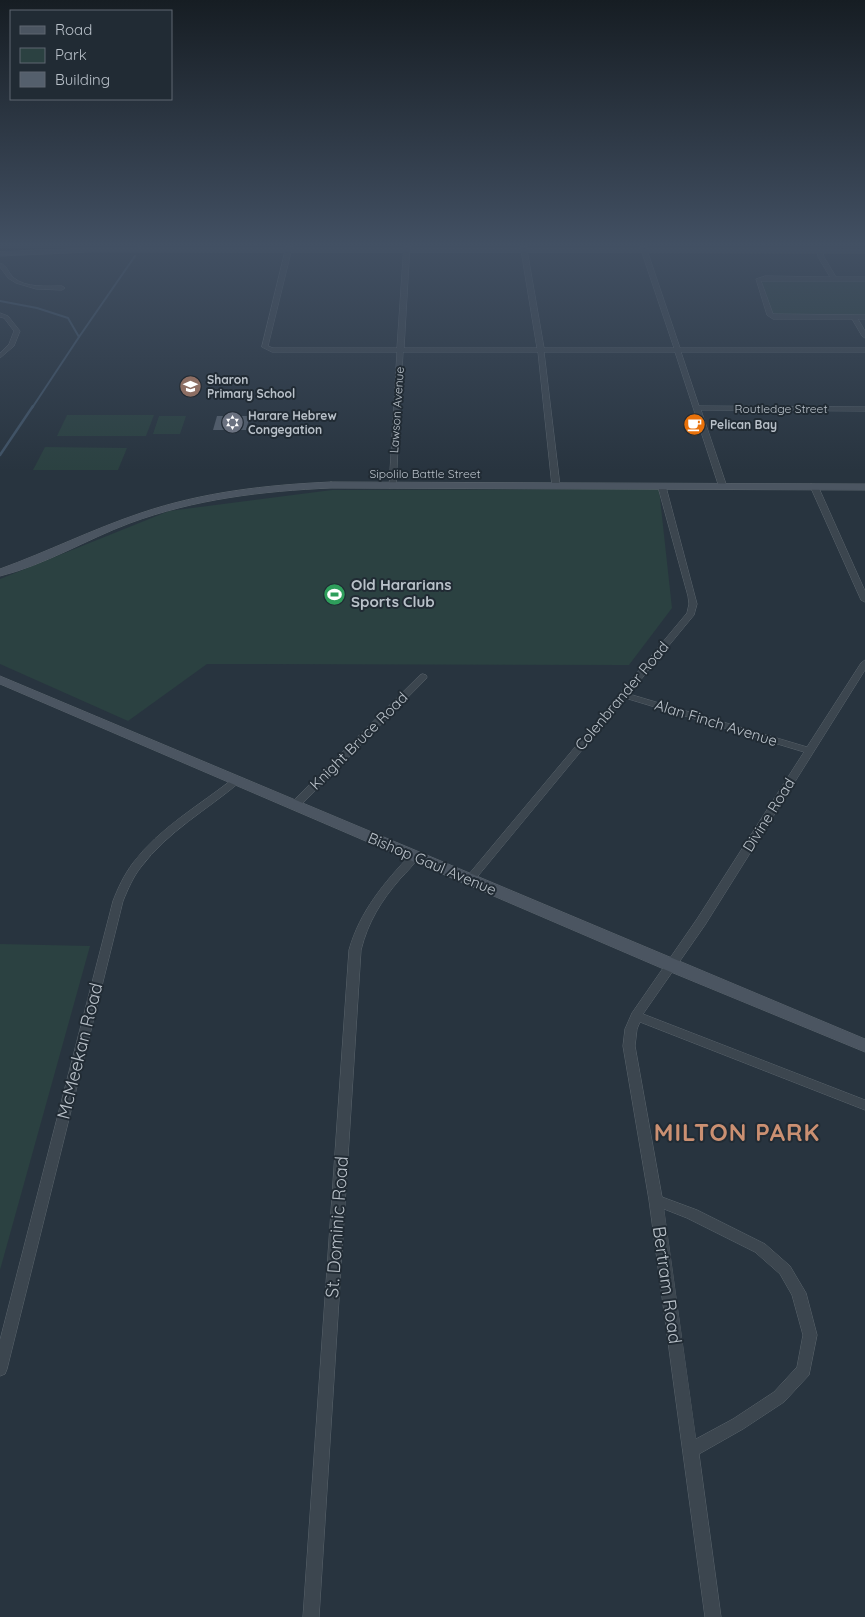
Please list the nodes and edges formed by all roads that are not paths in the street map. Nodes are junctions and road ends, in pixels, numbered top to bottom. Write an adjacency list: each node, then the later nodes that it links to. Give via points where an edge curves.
1 (7, 319): 12 (street, via 17,332 12,345)
2 (272, 319): 9 (street, via 265,347 277,351)
3 (402, 319): 9 (street, Lawson Avenue)
4 (535, 319): 10 (street)
5 (668, 319): 11 (street)
6 (855, 319): 7 (street)
7 (865, 336)
8 (865, 350): 11 (street)
9 (400, 351): 10 (street); 15 (street, Lawson Avenue)
10 (541, 351): 11 (street); 16 (street)
11 (678, 351): 13 (street)
12 (0, 356)
13 (698, 408): 14 (street, Routledge Street); 19 (street)
14 (865, 409)
15 (392, 486): 16 (main road, Sipolilo Battle Street); 21 (main road, Sipolilo Battle Street, via 298,487 194,501 121,523)
16 (556, 486): 18 (main road, Sipolilo Battle Street)
17 (814, 486): 19 (main road, Sipolilo Battle Street); 20 (main road, Sipolilo Battle Street); 22 (street)
18 (662, 487): 19 (main road, Sipolilo Battle Street); 26 (street, Colenbrander Road, via 693,604 684,623)
19 (724, 487)
20 (865, 487)
21 (0, 573)
22 (865, 600)
23 (865, 663): 27 (street, Divine Road)
24 (423, 678): 29 (street, Knight Bruce Road)
25 (0, 680): 28 (main road, Bishop Gaul Avenue)
26 (623, 695): 27 (street, Alan Finch Avenue); 31 (street, Colenbrander Road)
27 (809, 751): 32 (street, Divine Road)
28 (237, 780): 29 (main road, Bishop Gaul Avenue); 37 (street, McMeekan Road, via 154,847 126,881 118,901)
29 (295, 805): 30 (main road, Bishop Gaul Avenue)
30 (416, 856): 31 (main road, Bishop Gaul Avenue); 39 (street, St. Dominic Road, via 368,912 355,950)
31 (469, 880): 32 (main road, Bishop Gaul Avenue)
32 (672, 966): 33 (street, Bertram Road); 34 (main road, Bishop Gaul Avenue)
33 (636, 1016): 35 (street); 36 (street, Bertram Road, via 629,1046)
34 (865, 1046)
35 (865, 1105)
36 (656, 1200): 38 (street, Bertram Road); 38 (street, via 760,1248 785,1270 800,1293 810,1335 804,1370 779,1397)
37 (0, 1369)
38 (690, 1451): 40 (street, Bertram Road)
39 (311, 1617)
40 (713, 1617)

